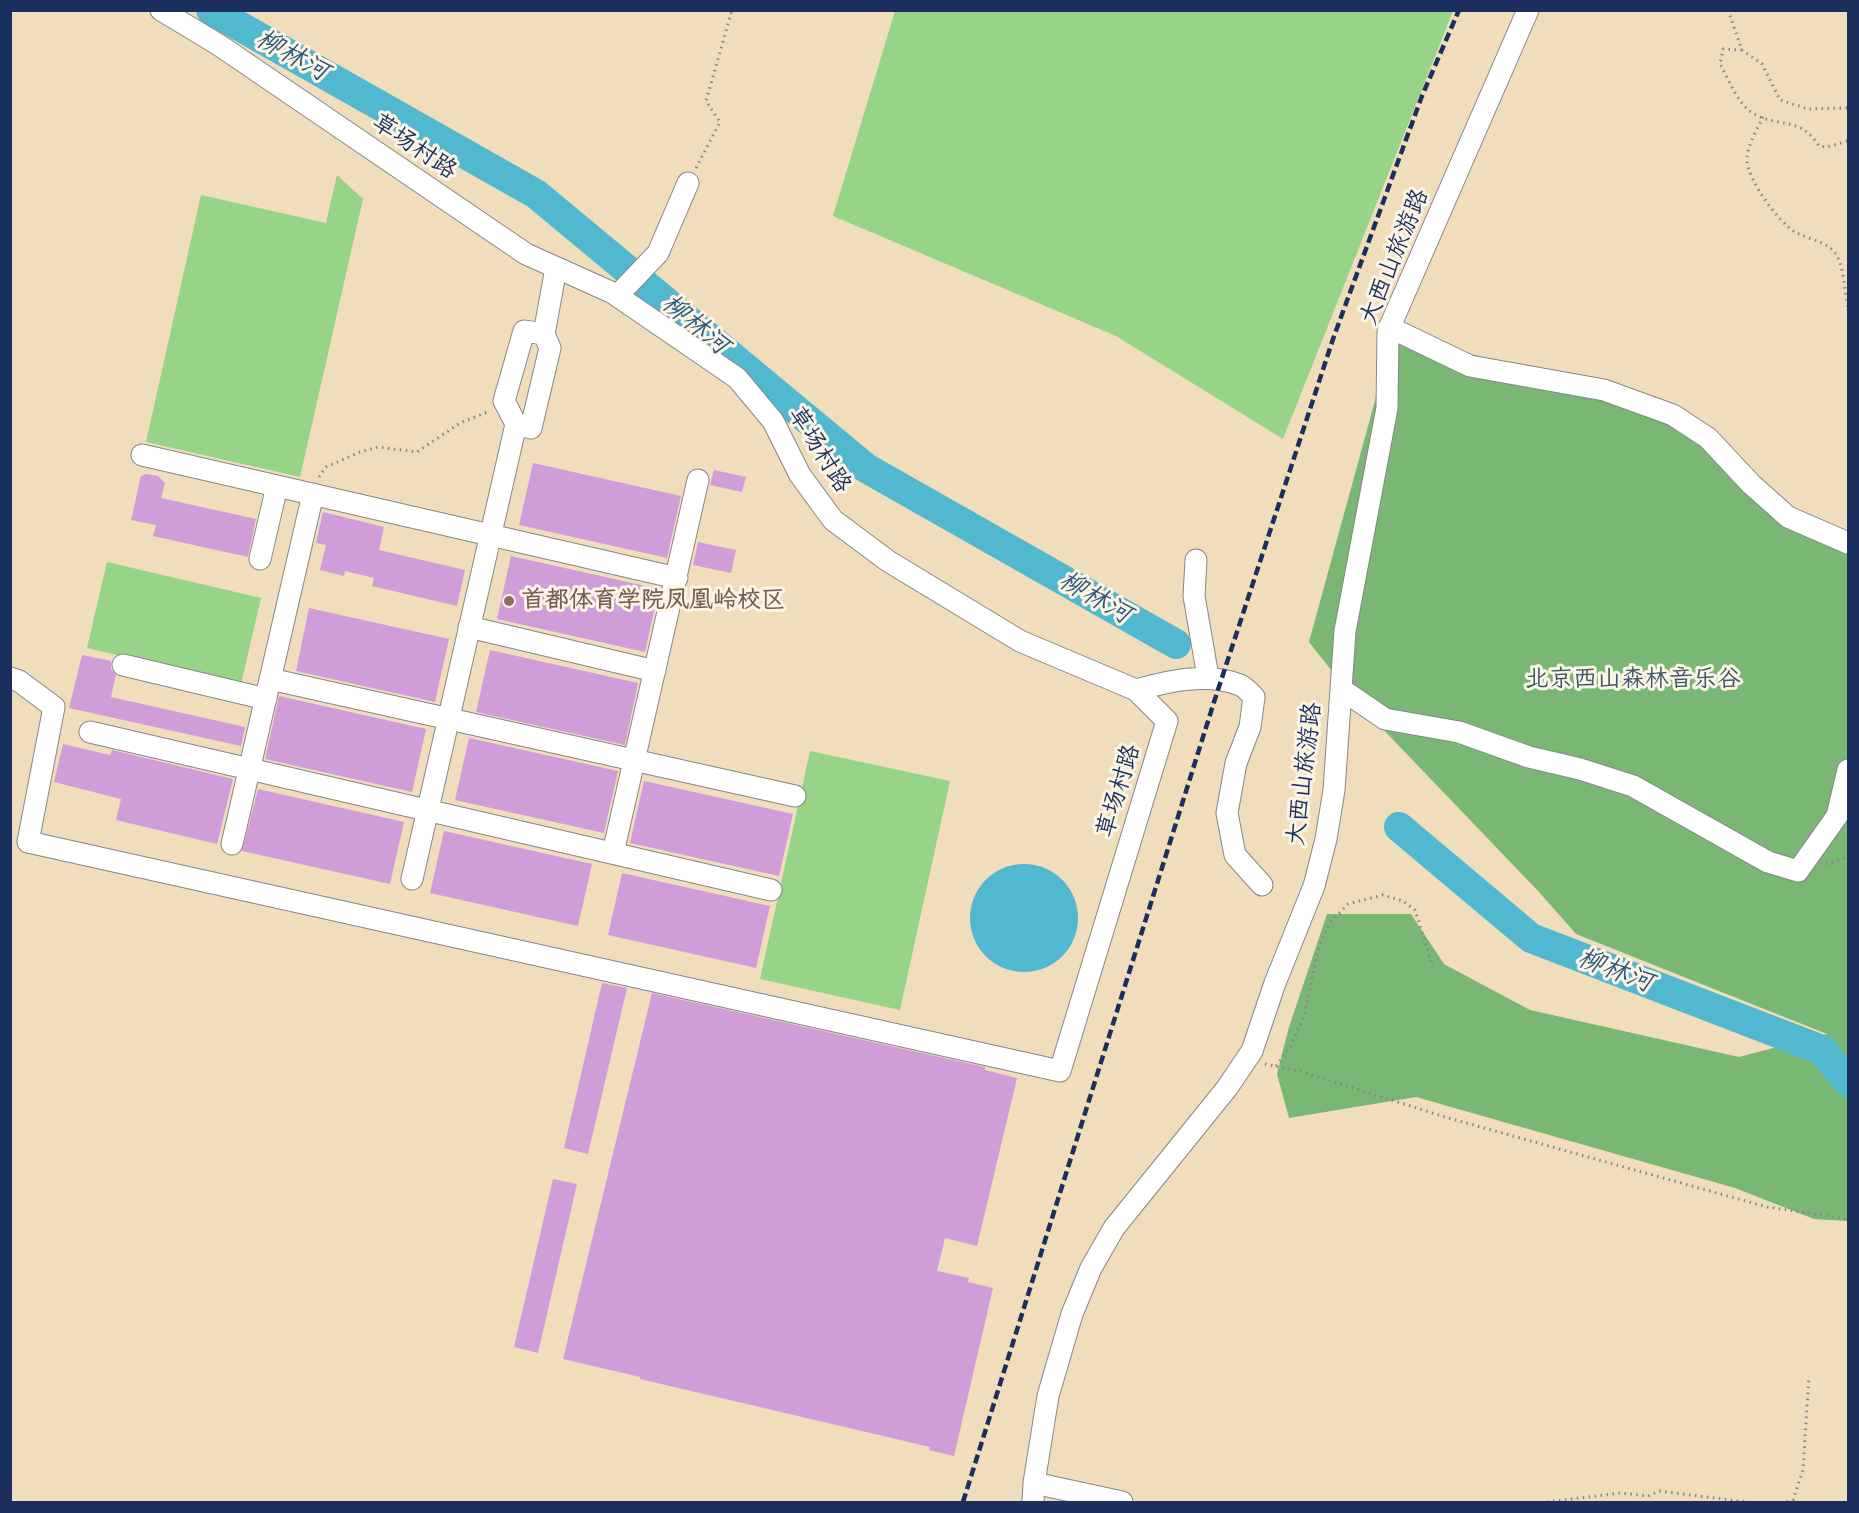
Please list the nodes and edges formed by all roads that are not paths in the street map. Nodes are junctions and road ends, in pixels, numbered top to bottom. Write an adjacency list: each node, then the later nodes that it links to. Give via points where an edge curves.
1 (161, 10): 4 (street, 草场村路, via 219,45 526,254)
2 (1528, 10): 6 (street, 大西山旅游路)
3 (688, 183): 5 (street, via 658,253)
4 (556, 268): 5 (street, 草场村路); 7 (street)
5 (621, 292): 25 (street, 草场村路, via 737,378 773,421 800,475 833,520 888,561 1020,641)
6 (1389, 327): 14 (street, via 1470,366 1604,390 1673,415 1708,438 1788,518); 24 (street, 大西山旅游路, via 1387,408 1345,631)
7 (544, 334): 8 (street, via 550,348 531,428); 8 (street, via 524,331 504,401)
8 (516, 424): 13 (street)
9 (142, 455): 11 (street)
10 (698, 480): 17 (street)
11 (277, 486): 12 (street); 15 (street)
12 (313, 494): 13 (street); 23 (street)
13 (491, 535): 17 (street); 18 (street)
14 (1848, 543)
15 (260, 559)
16 (1196, 560): 21 (street, via 1194,596)
17 (677, 578): 20 (street)
18 (469, 627): 20 (street); 26 (street)
19 (123, 665): 23 (street)
20 (655, 670): 28 (street)
21 (1208, 677): 25 (street); 36 (street, via 1242,685 1254,697 1251,727 1236,763 1227,813 1235,855)
22 (10, 678): 25 (street, 草场村路, via 54,707 28,842 1060,1071 1167,721)
23 (268, 689): 26 (street); 29 (street)
24 (1341, 689): 30 (street, via 1385,719 1458,732 1633,786 1768,862 1798,871 1837,816); 38 (street, 大西山旅游路, via 1334,790 1326,839 1314,886 1252,1051 1227,1088 1114,1228 1091,1268 1072,1314 1048,1396)
25 (1136, 690)
26 (448, 719): 28 (street); 32 (street)
27 (90, 732): 29 (street)
28 (634, 760): 31 (street); 34 (street)
29 (250, 769): 32 (street); 33 (street)
30 (1848, 770)
31 (795, 796)
32 (427, 810): 34 (street); 35 (street)
33 (232, 844)
34 (613, 853): 37 (street)
35 (412, 879)
36 (1262, 885)
37 (771, 890)
38 (1034, 1493): 39 (street)
39 (1122, 1503)

